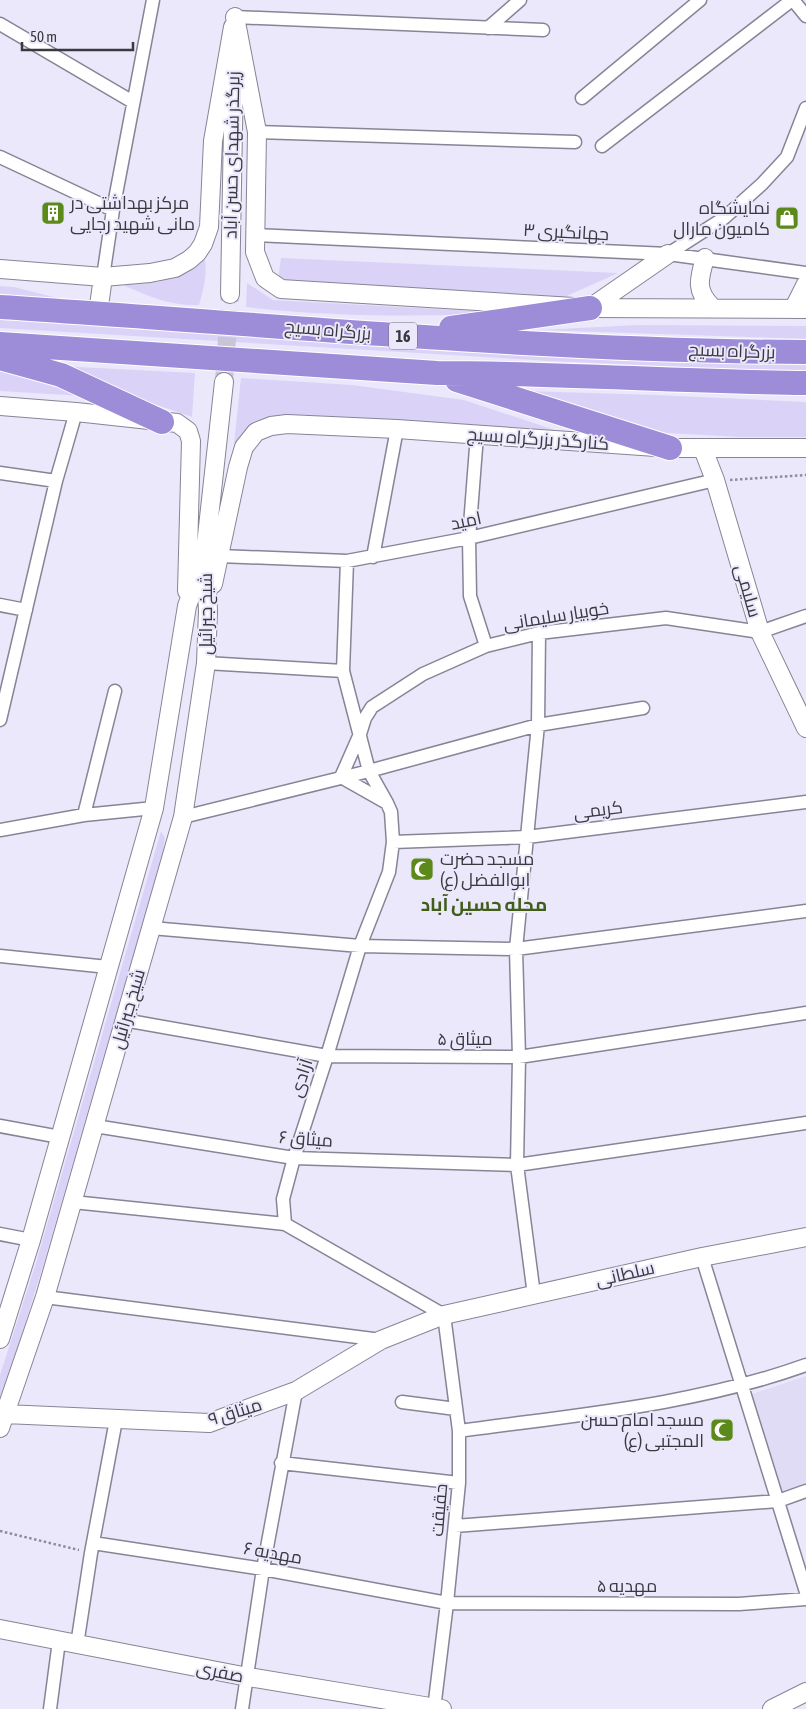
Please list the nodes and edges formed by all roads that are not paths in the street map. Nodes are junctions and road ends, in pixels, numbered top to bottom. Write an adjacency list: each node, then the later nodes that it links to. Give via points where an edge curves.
1 (153, 0): 11 (street)
2 (520, 0): 8 (street)
3 (700, 0): 10 (street)
4 (793, 0): 6 (street); 15 (street)
5 (234, 8): 8 (street); 13 (street); 23 (street, via 213,141 208,226 203,244 189,260 175,268); 25 (street, زیرگذر شهدای حسن آباد)
6 (806, 16)
7 (0, 24): 11 (street)
8 (488, 28): 9 (street)
9 (543, 30)
10 (582, 98)
11 (133, 102): 17 (street)
12 (806, 108): 19 (street, via 787,157 762,184 724,218)
13 (257, 132): 14 (street); 18 (street)
14 (575, 142)
15 (602, 146)
16 (0, 157): 17 (street)
17 (113, 210): 23 (street)
18 (255, 236): 19 (street, جهانگیری ۳); 28 (street, via 255,252 265,278 281,289)
19 (668, 254): 20 (street, جهانگیری ۳); 28 (street)
20 (705, 258): 22 (street, جهانگیری ۳); 27 (street, via 700,288 703,299)
21 (0, 269): 23 (street)
22 (806, 273)
23 (104, 277): 30 (street)
24 (806, 284): 29 (street)
25 (230, 294)
26 (0, 307): 30 (highway, بزرگراه بسیج / 16)
27 (712, 307): 28 (street); 29 (street)
28 (590, 308): 31 (highway)
29 (800, 308)
30 (98, 313): 31 (highway, بزرگراه بسیج / 16)
31 (401, 336): 33 (highway, بزرگراه بسیج / 16)
32 (0, 344): 35 (highway, بزرگراه بسیج / 16)
33 (806, 352)
34 (0, 358): 40 (highway, via 60,376)
35 (436, 373): 37 (highway, بزرگراه بسیج / 16); 43 (highway)
36 (224, 382): 50 (street)
37 (806, 383)
38 (0, 406): 39 (street)
39 (76, 412): 40 (street); 48 (street)
40 (162, 422): 54 (street, via 177,423 188,430 191,441)
41 (397, 429): 42 (street, کنارگذر بزرگراه بسیج); 50 (street, کنارگذر بزرگراه بسیج, via 287,424 256,432 244,447); 51 (street)
42 (477, 435): 43 (street, کنارگذر بزرگراه بسیج); 49 (street)
43 (670, 448): 45 (street, کنارگذر بزرگراه بسیج)
44 (806, 448): 45 (street, کنارگذر بزرگراه بسیج)
45 (703, 449): 47 (street, سلیمی)
46 (0, 473): 48 (street)
47 (715, 480): 49 (street, امید); 57 (street, سلیمی)
48 (56, 481): 55 (street)
49 (469, 538): 51 (street, امید); 59 (street, via 470,596)
50 (212, 555): 52 (street, امید); 54 (street, شیخ جبرائیل); 60 (street, شیخ جبرائیل)
51 (373, 557): 52 (street, امید)
52 (347, 561): 61 (street, آزادی)
53 (0, 605): 55 (street)
54 (187, 606): 72 (street, شیخ جبرائیل)
55 (26, 610): 64 (street)
56 (806, 616): 57 (street)
57 (760, 632): 58 (street, خوبیار سلیمانی, via 666,618); 66 (street, سلیمی)
58 (539, 633): 59 (street, خوبیار سلیمانی); 65 (street)
59 (486, 646): 67 (street, خوبیار سلیمانی, via 423,674 388,695 372,707)
60 (206, 663): 61 (street); 74 (street, شیخ جبرائیل)
61 (343, 672): 67 (street, آزادی)
62 (115, 691): 73 (street)
63 (643, 708): 65 (street)
64 (1, 714)
65 (538, 725): 68 (street); 76 (street)
66 (806, 728)
67 (360, 734): 68 (street, آزادی); 69 (street, خوبیار سلیمانی)
68 (369, 771): 69 (street); 70 (street, آزادی)
69 (341, 777): 70 (street); 74 (street)
70 (387, 802): 77 (street, آزادی)
71 (806, 802): 76 (street, کریمی)
72 (154, 808): 73 (street); 83 (street, شیخ جبرائیل)
73 (84, 815): 75 (street)
74 (183, 817): 79 (street, شیخ جبرائیل)
75 (0, 830)
76 (527, 837): 77 (street, کریمی); 81 (street)
77 (394, 842): 80 (street, آزادی, via 389,872)
78 (806, 911): 81 (street)
79 (151, 928): 80 (street); 85 (street, شیخ جبرائیل)
80 (360, 946): 81 (street); 86 (street, آزادی)
81 (516, 949): 87 (street)
82 (0, 956): 83 (street)
83 (108, 967): 91 (street, شیخ جبرائیل)
84 (806, 1013): 87 (street, میثاق ۵)
85 (124, 1020): 86 (street, میثاق ۵); 90 (street, شیخ جبرائیل)
86 (327, 1056): 87 (street, میثاق ۵); 92 (street, آزادی)
87 (518, 1057): 93 (street)
88 (806, 1123): 93 (street, میثاق ۶)
89 (0, 1126): 91 (street)
90 (95, 1126): 92 (street, میثاق ۶); 94 (street, شیخ جبرائیل)
91 (60, 1137): 98 (street, شیخ جبرائیل)
92 (294, 1158): 93 (street, میثاق ۶); 95 (street, آزادی, via 282,1200)
93 (518, 1165): 100 (street)
94 (73, 1202): 95 (street); 101 (street, شیخ جبرائیل)
95 (285, 1224): 102 (street)
96 (0, 1234): 98 (street)
97 (806, 1237): 99 (street, سلطانی)
98 (31, 1240): 103 (street, شیخ جبرائیل)
99 (702, 1257): 100 (street, سلطانی); 106 (street)
100 (534, 1295): 102 (street, سلطانی)
101 (45, 1297): 104 (street); 111 (street, شیخ جبرائیل)
102 (444, 1315): 104 (street, میثاق ۹); 109 (street, حقیقت)
103 (0, 1339)
104 (381, 1340): 107 (street, میثاق ۹)
105 (806, 1365): 106 (street)
106 (740, 1386): 112 (street, via 649,1404); 116 (street)
107 (296, 1391): 110 (street, میثاق ۹, via 209,1423); 113 (street)
108 (402, 1402): 109 (street)
109 (456, 1409): 112 (street, حقیقت)
110 (116, 1420): 111 (street, میثاق ۹); 118 (street)
111 (2, 1421)
112 (459, 1431): 114 (street, حقیقت)
113 (281, 1464): 114 (street); 120 (street)
114 (460, 1483): 117 (street, حقیقت)
115 (806, 1491): 116 (street)
116 (778, 1500): 117 (street); 119 (street)
117 (455, 1526): 123 (street, حقیقت)
118 (92, 1548): 120 (street, مهدیه ۶); 126 (street)
119 (802, 1563): 121 (street)
120 (263, 1569): 123 (street, مهدیه ۶); 127 (street)
121 (806, 1592)
122 (806, 1599): 123 (street, مهدیه ۵, via 739,1604)
123 (447, 1603): 131 (street, حقیقت)
124 (0, 1628): 125 (street, صفری)
125 (59, 1641): 126 (street, صفری); 129 (street)
126 (77, 1645): 127 (street, صفری)
127 (248, 1677): 130 (street); 131 (street, صفری)
128 (805, 1696): 132 (street)
129 (50, 1709)
130 (242, 1709)
131 (437, 1709)
132 (772, 1709)

